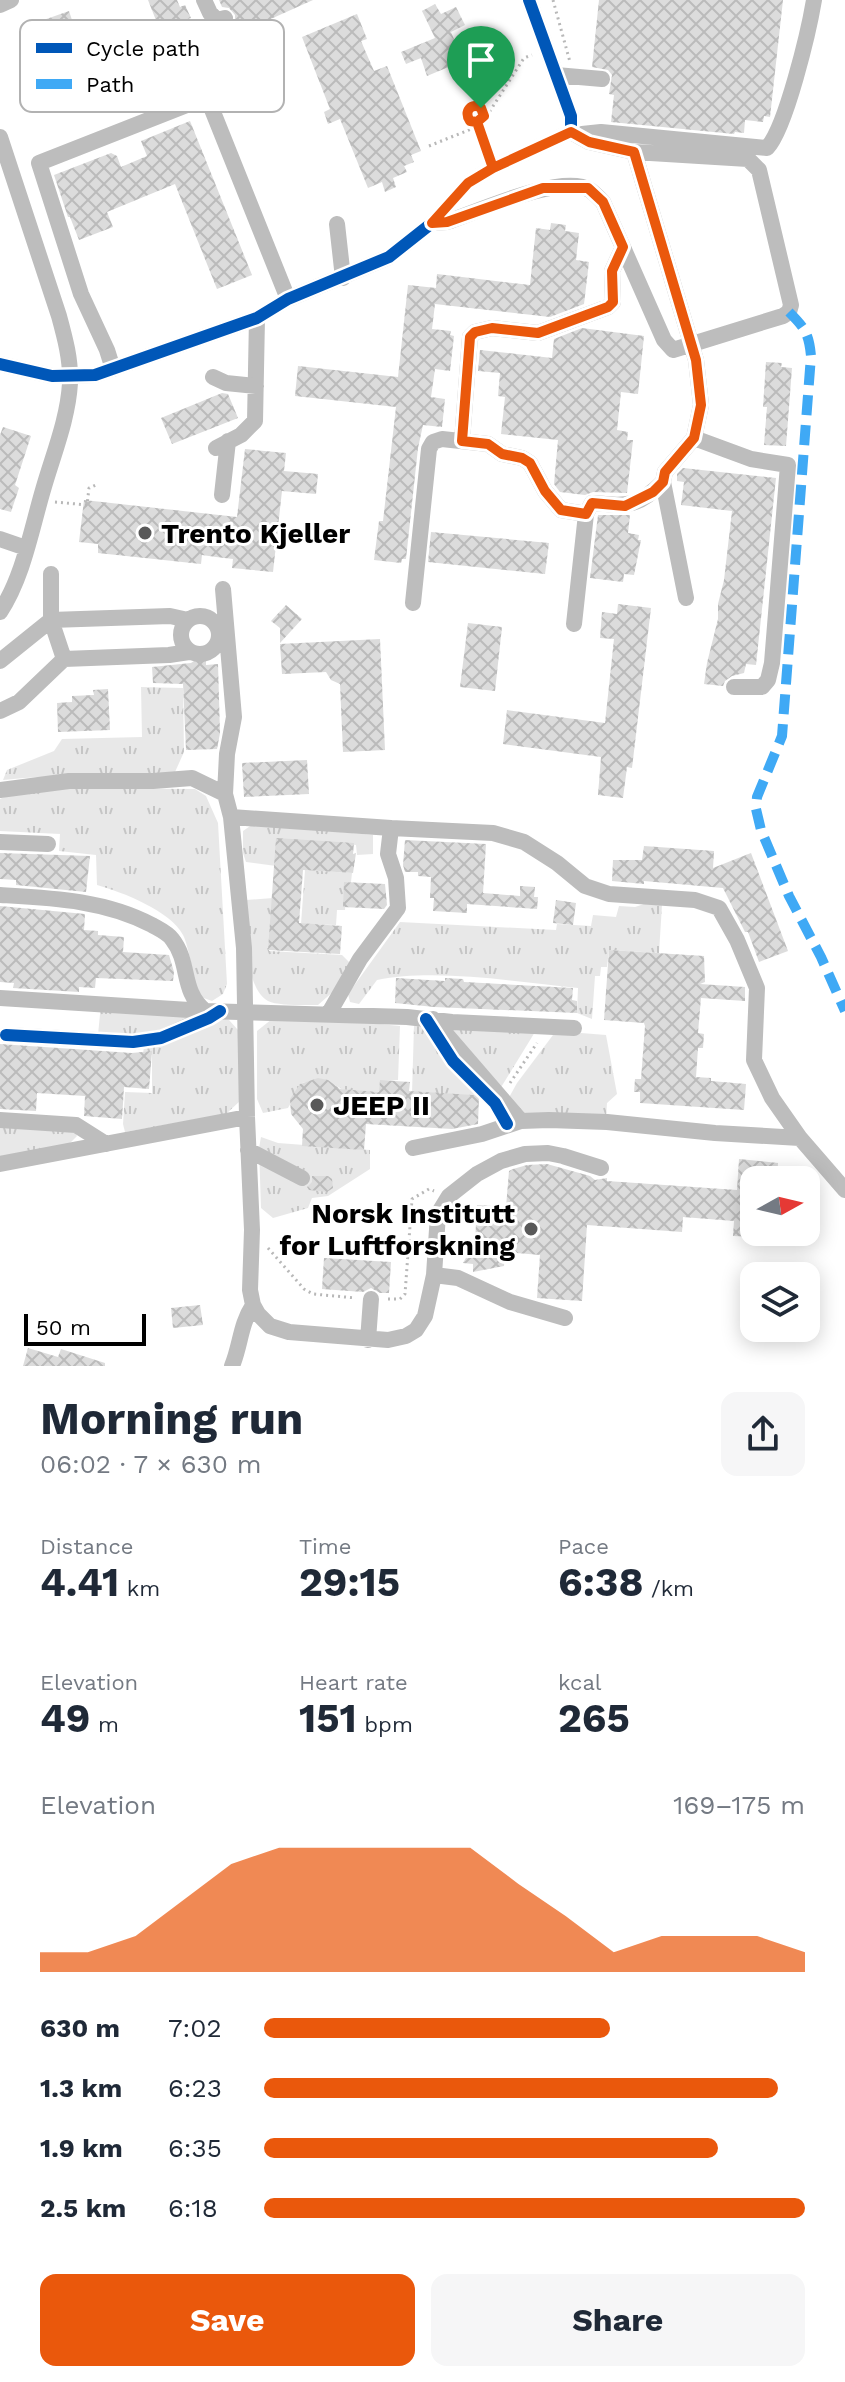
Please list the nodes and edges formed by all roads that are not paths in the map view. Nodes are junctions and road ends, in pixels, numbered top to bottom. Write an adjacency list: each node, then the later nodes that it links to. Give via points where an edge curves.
1 (11, 0): 5 (street)
2 (204, 0): 6 (street, via 214,18)
3 (529, 0): 7 (street)
4 (814, 0): 11 (street, via 792,87 767,148)
5 (0, 5)
6 (225, 18)
7 (556, 75): 8 (street); 11 (street)
8 (602, 79)
9 (169, 112): 22 (street, via 39,163 81,294)
10 (213, 112): 18 (street)
11 (575, 133): 13 (street, via 589,142); 14 (street, via 468,183)
12 (0, 137): 23 (street, via 59,316)
13 (634, 152): 20 (street); 20 (street, via 748,159 759,170 789,312)
14 (432, 223): 16 (street, via 543,188 588,188 603,202); 17 (street, via 389,257)
15 (337, 224): 17 (street)
16 (623, 247): 20 (street, via 668,347); 27 (street, via 612,271 613,302 608,307 538,333 492,328 470,337)
17 (343, 278): 18 (street)
18 (288, 299): 19 (street)
19 (257, 318): 22 (street); 25 (street)
20 (691, 344): 26 (street, via 701,405)
21 (0, 364): 23 (street)
22 (113, 369): 23 (street)
23 (70, 377): 32 (street, via 62,426)
24 (213, 377): 25 (street)
25 (256, 386): 29 (street, via 255,421 222,444)
26 (694, 438): 28 (street, via 665,472); 45 (street, via 751,459 788,465 768,680 762,687)
27 (462, 441): 30 (street, via 488,444 522,458 561,510); 36 (street, via 442,439 429,449)
28 (663, 482): 30 (street, via 634,503 592,503); 35 (street)
29 (222, 495)
30 (586, 514): 40 (street)
31 (0, 539): 32 (street)
32 (26, 548): 37 (street)
33 (51, 574): 38 (street)
34 (223, 589): 41 (street)
35 (686, 598)
36 (413, 603)
37 (0, 612)
38 (51, 620): 39 (street); 43 (street); 44 (street)
39 (188, 620): 41 (street, via 207,617); 42 (street, via 180,638)
40 (574, 624)
41 (222, 632): 42 (street, via 211,652); 48 (street, via 234,717)
42 (189, 652): 43 (street)
43 (64, 659): 46 (street, via 19,702)
44 (0, 661)
45 (734, 687)
46 (0, 711)
47 (0, 790): 48 (street, via 69,781 192,778)
48 (225, 794): 49 (street)
49 (231, 817): 50 (street); 56 (street)
50 (391, 828): 57 (street, via 388,854 398,908); 64 (street, via 493,833 524,842 597,890 695,900 719,908 757,988 754,1060)
51 (0, 842): 52 (street)
52 (48, 844)
53 (0, 895): 55 (street, via 98,904 124,911 171,936 184,960 195,1003)
54 (0, 998): 55 (street)
55 (212, 1011): 56 (street); 60 (street, via 209,1018 161,1038 133,1042)
56 (245, 1012): 57 (street); 61 (street)
57 (329, 1013): 58 (street)
58 (433, 1019): 59 (street); 63 (street)
59 (574, 1028)
60 (6, 1035)
61 (247, 1117): 65 (street); 67 (street)
62 (0, 1120): 65 (street, via 76,1125)
63 (521, 1121): 64 (street, via 607,1122); 66 (street)
64 (800, 1138): 71 (street)
65 (106, 1144): 68 (street)
66 (413, 1148)
67 (248, 1150): 70 (street); 74 (street)
68 (0, 1164)
69 (601, 1168): 72 (street, via 548,1153 525,1154 477,1174 449,1196 438,1214)
70 (302, 1178)
71 (845, 1190)
72 (434, 1275): 75 (street, via 458,1278 510,1302); 76 (street, via 425,1316 416,1330 400,1338)
73 (371, 1299): 76 (street)
74 (253, 1305): 76 (street, via 270,1326 289,1332); 77 (street, via 243,1320)
75 (565, 1318)
76 (368, 1340)
77 (232, 1366)

